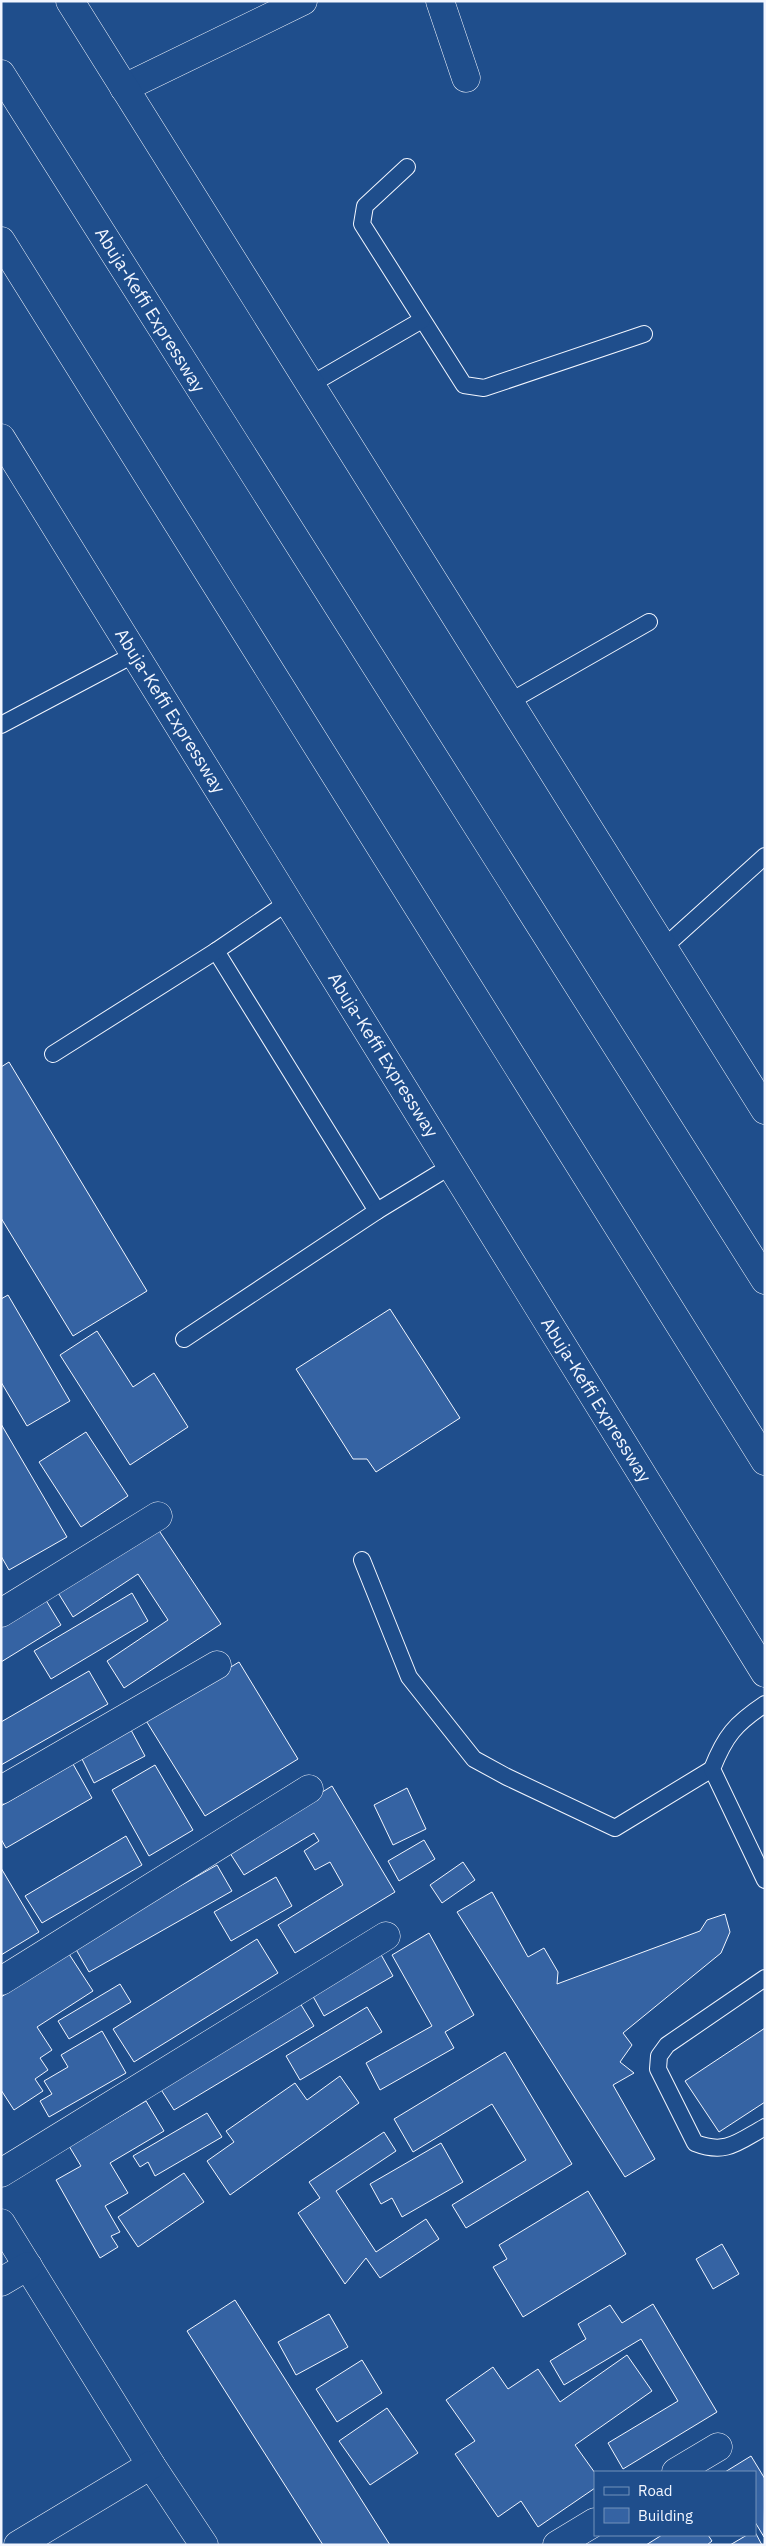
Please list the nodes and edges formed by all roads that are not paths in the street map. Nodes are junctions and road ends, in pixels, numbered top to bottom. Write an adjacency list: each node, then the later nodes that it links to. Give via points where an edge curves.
1 (70, 1): 6 (main road)
2 (303, 1): 6 (main road)
3 (440, 1): 5 (main road)
4 (1, 74): 25 (main road, Abuja-Keffi Expressway)
5 (466, 78)
6 (124, 88): 11 (main road)
7 (407, 167): 9 (lane, via 365,206 362,224)
8 (1, 241): 27 (main road)
9 (422, 320): 10 (lane, via 464,385 484,388); 11 (lane)
10 (644, 334)
11 (310, 385): 15 (main road)
12 (1, 438): 14 (main road, Abuja-Keffi Expressway)
13 (649, 622): 15 (lane)
14 (135, 654): 16 (lane); 18 (main road, Abuja-Keffi Expressway)
15 (509, 702): 19 (main road)
16 (1, 725)
17 (765, 856): 19 (lane)
18 (288, 902): 20 (lane); 23 (main road, Abuja-Keffi Expressway)
19 (663, 948): 22 (main road)
20 (216, 951): 21 (lane); 24 (lane)
21 (54, 1054)
22 (765, 1110)
23 (451, 1166): 24 (lane); 32 (main road, Abuja-Keffi Expressway)
24 (376, 1211): 26 (lane)
25 (765, 1280)
26 (184, 1339)
27 (765, 1461)
28 (158, 1516): 30 (main road)
29 (362, 1560): 34 (lane, via 409,1677 474,1758 615,1828)
30 (3, 1609)
31 (217, 1666): 36 (main road)
32 (765, 1673)
33 (765, 1704): 34 (lane, via 745,1717 723,1741)
34 (712, 1769): 37 (lane)
35 (309, 1789): 40 (main road)
36 (1, 1790)
37 (765, 1880)
38 (386, 1936): 42 (main road)
39 (765, 1978): 41 (lane, via 667,2044 659,2056 658,2069 695,2143 710,2149 729,2148)
40 (1, 1981)
41 (765, 2127)
42 (1, 2173)
43 (1, 2223): 44 (main road)
44 (28, 2266): 45 (main road); 47 (main road)
45 (1, 2282)
46 (718, 2447): 48 (main road)
47 (151, 2465): 50 (main road); 51 (main road)
48 (678, 2471)
49 (594, 2523): 52 (main road)
50 (18, 2545)
51 (204, 2545)
52 (557, 2545)

